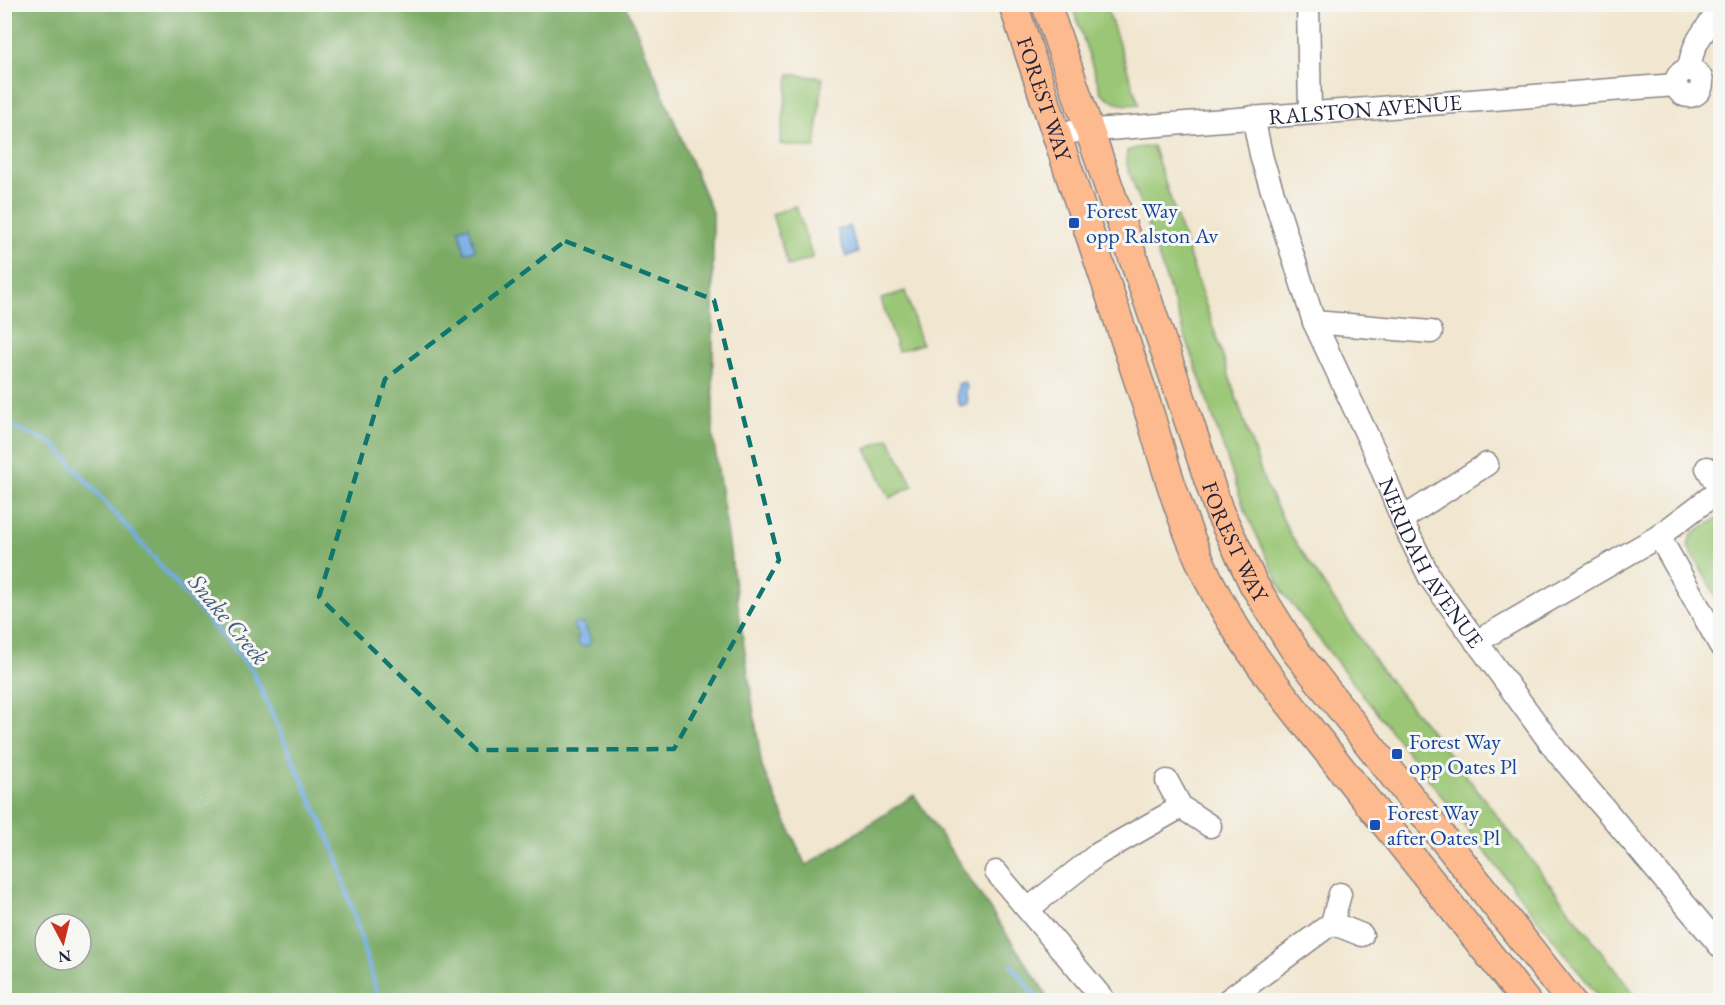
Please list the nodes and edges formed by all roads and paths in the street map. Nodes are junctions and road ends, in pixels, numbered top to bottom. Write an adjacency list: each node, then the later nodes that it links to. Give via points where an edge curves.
1 (1013, 4): 9 (main road, FOREST WAY)
2 (1046, 4): 8 (main road, FOREST WAY)
3 (1308, 4): 6 (street)
4 (1720, 10): 5 (street, via 1692,51)
5 (1697, 80): 6 (street, RALSTON AVENUE)
6 (1310, 112): 7 (street, RALSTON AVENUE)
7 (1253, 117): 8 (street, RALSTON AVENUE); 10 (street, NERIDAH AVENUE, via 1262,159)
8 (1089, 130): 9 (street, RALSTON AVENUE); 30 (main road, FOREST WAY, via 1219,512 1254,585 1294,649)
9 (1056, 133): 29 (main road, FOREST WAY, via 1168,476 1219,599 1285,698)
10 (1314, 322): 11 (street); 14 (street, NERIDAH AVENUE)
11 (1431, 332)
12 (1486, 464): 14 (street)
13 (1707, 468): 15 (street, via 1720,490)
14 (1402, 519): 16 (street, NERIDAH AVENUE, via 1430,578)
15 (1659, 536): 16 (street); 17 (street)
16 (1476, 642): 26 (street, NERIDAH AVENUE, via 1557,752)
17 (1720, 645)
18 (1167, 781): 19 (street)
19 (1182, 807): 20 (street); 23 (street, via 1098,854)
20 (1210, 826)
21 (996, 872): 23 (street)
22 (1340, 894): 24 (street)
23 (1028, 909): 27 (street)
24 (1332, 923): 25 (street); 28 (street)
25 (1362, 935)
26 (1720, 946)
27 (1104, 1000)
28 (1228, 1000)
29 (1525, 1000)
30 (1568, 1000)

